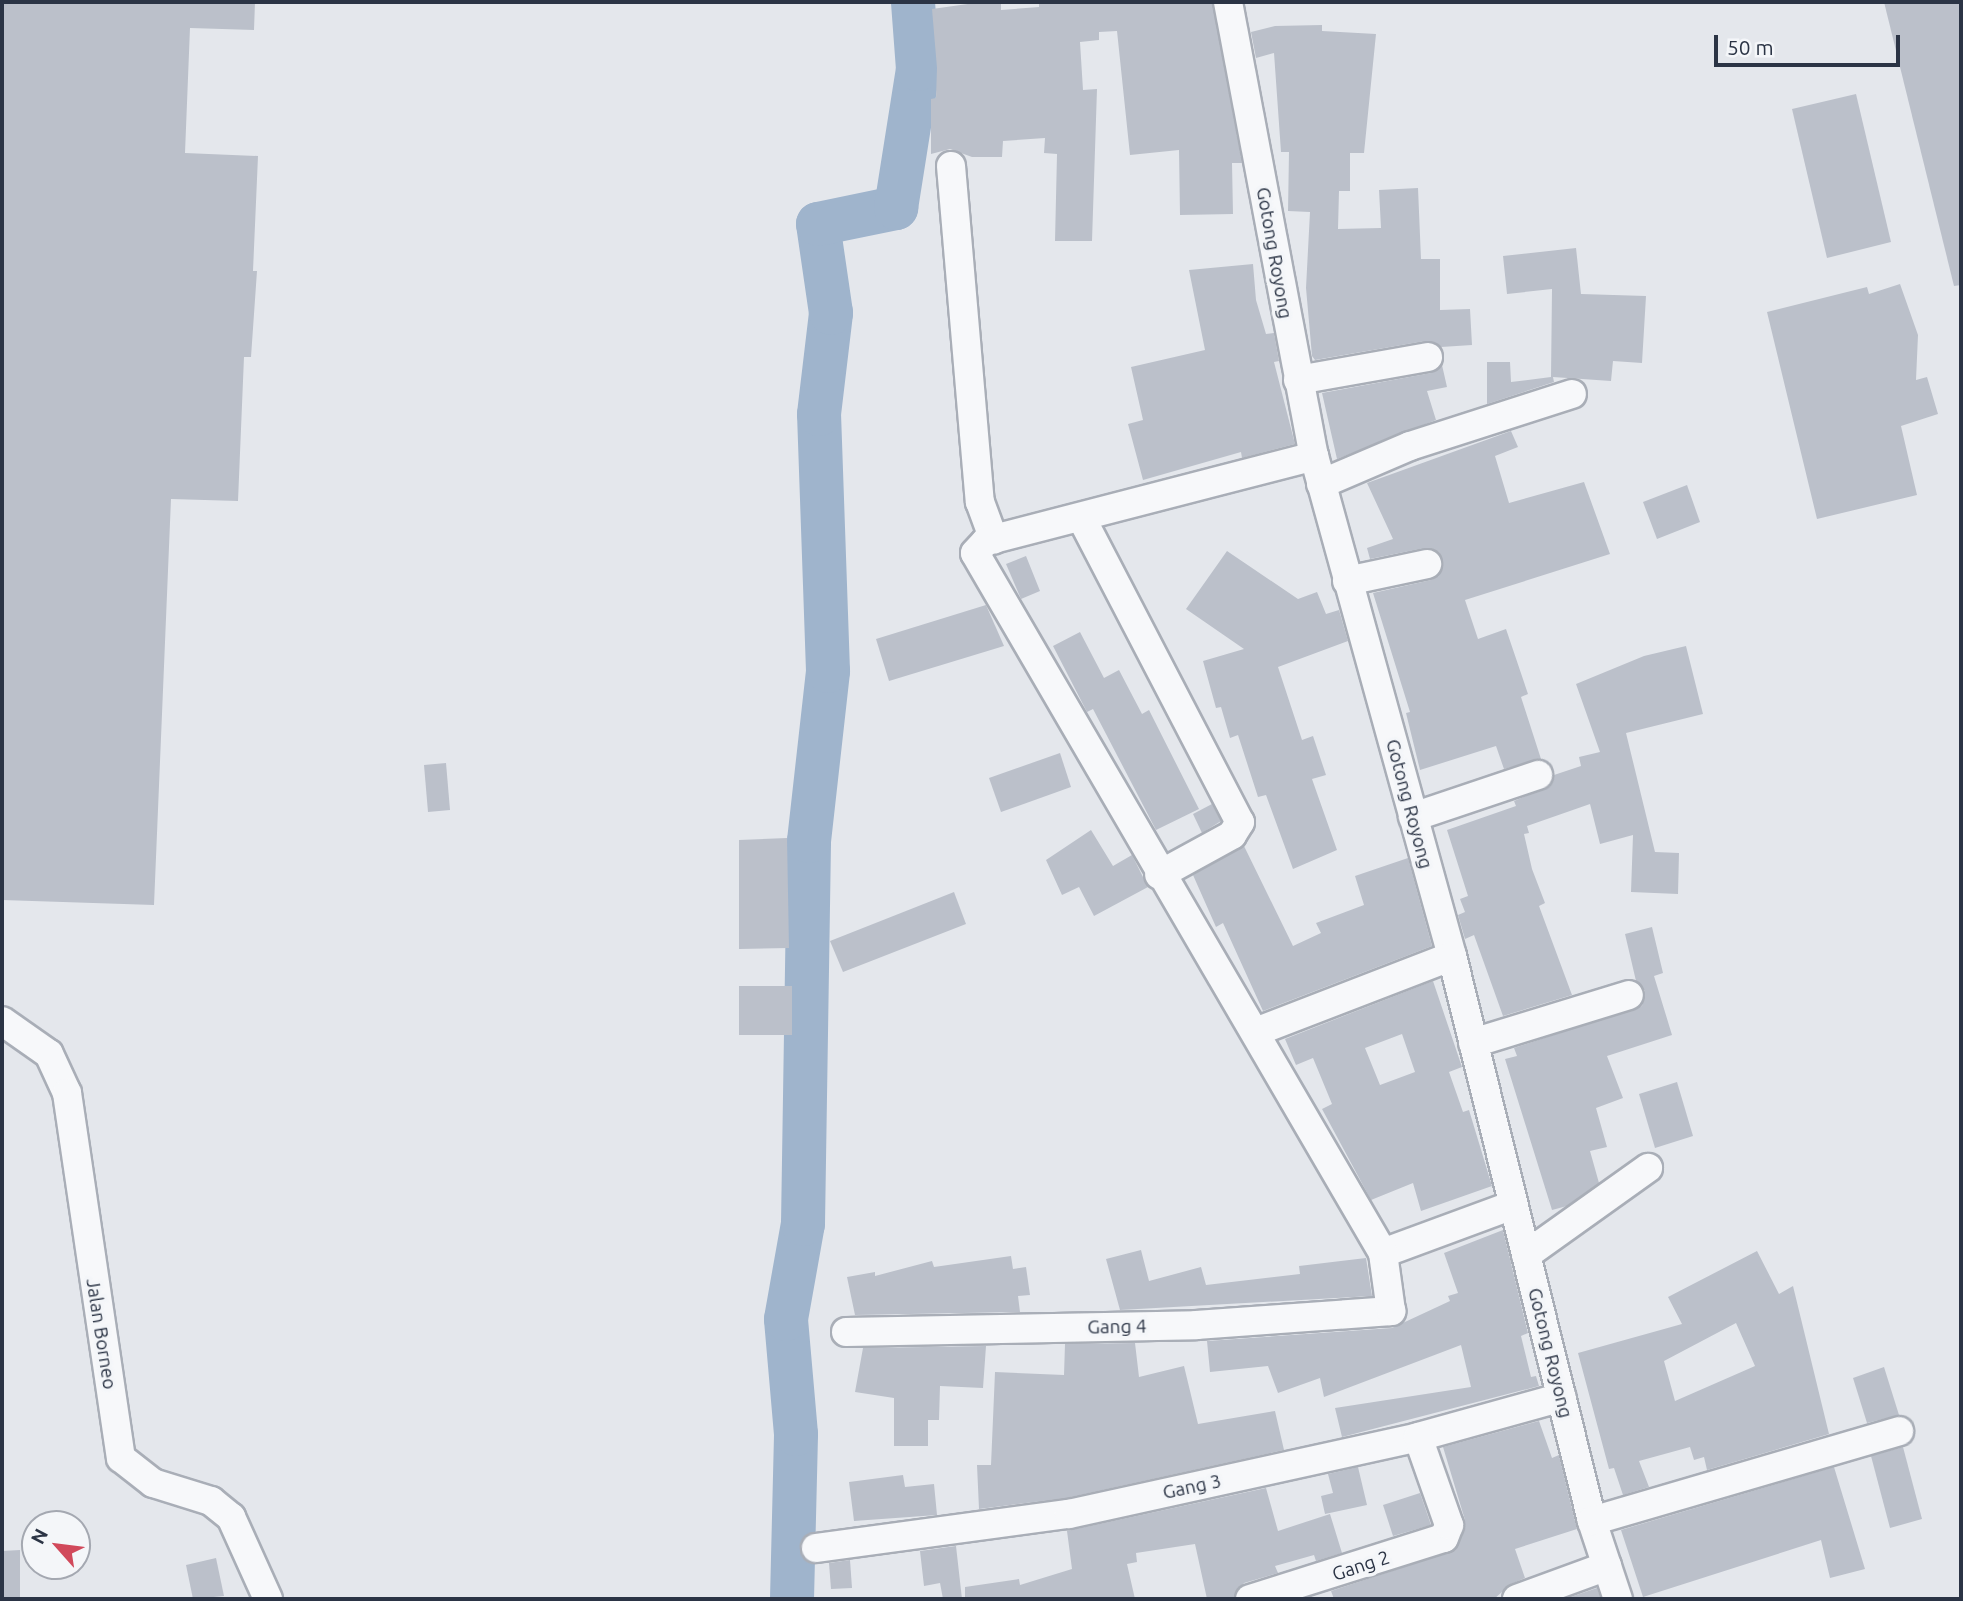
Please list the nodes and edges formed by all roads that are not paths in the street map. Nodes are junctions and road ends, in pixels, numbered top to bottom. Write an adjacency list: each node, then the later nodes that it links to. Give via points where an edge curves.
1 (1228, 2): 4 (street, Gotong Royong, via 1240,47)
2 (951, 166): 9 (street, via 980,502)
3 (1428, 357): 4 (street)
4 (1298, 380): 6 (street, Gotong Royong)
5 (1572, 394): 7 (street, via 1410,446)
6 (1314, 456): 7 (street, Gotong Royong); 8 (street)
7 (1321, 484): 11 (street, Gotong Royong)
8 (1082, 519): 9 (street); 14 (street, via 1240,822 1232,835)
9 (994, 540): 14 (street, via 982,544 976,558)
10 (1427, 564): 11 (street)
11 (1347, 582): 13 (street, Gotong Royong)
12 (1538, 775): 13 (street)
13 (1413, 817): 15 (street, Gotong Royong)
14 (1159, 875): 18 (street)
15 (1452, 956): 18 (street); 19 (street, Gotong Royong)
16 (1629, 995): 19 (street)
17 (2, 1021): 31 (street, Jalan Borneo, via 49,1054 67,1093 121,1458 153,1483 211,1501 231,1517)
18 (1258, 1031): 22 (street)
19 (1472, 1043): 21 (street, Gotong Royong)
20 (1648, 1168): 23 (street)
21 (1513, 1205): 22 (street); 23 (street, Gotong Royong)
22 (1383, 1253): 24 (street, Gang 4, via 1393,1303 1387,1314 1196,1325)
23 (1526, 1255): 25 (street, Gotong Royong)
24 (846, 1332)
25 (1562, 1397): 27 (street, Gang 3); 28 (street, Gotong Royong)
26 (1899, 1431): 28 (street)
27 (1418, 1437): 29 (street, Gang 3, via 1069,1514); 32 (street, Gang 2, via 1449,1525 1444,1538)
28 (1592, 1521): 30 (street, Gotong Royong)
29 (816, 1548)
30 (1607, 1566): 33 (street); 34 (street, Gotong Royong)
31 (268, 1599)
32 (1250, 1599)
33 (1517, 1599)
34 (1618, 1599)

